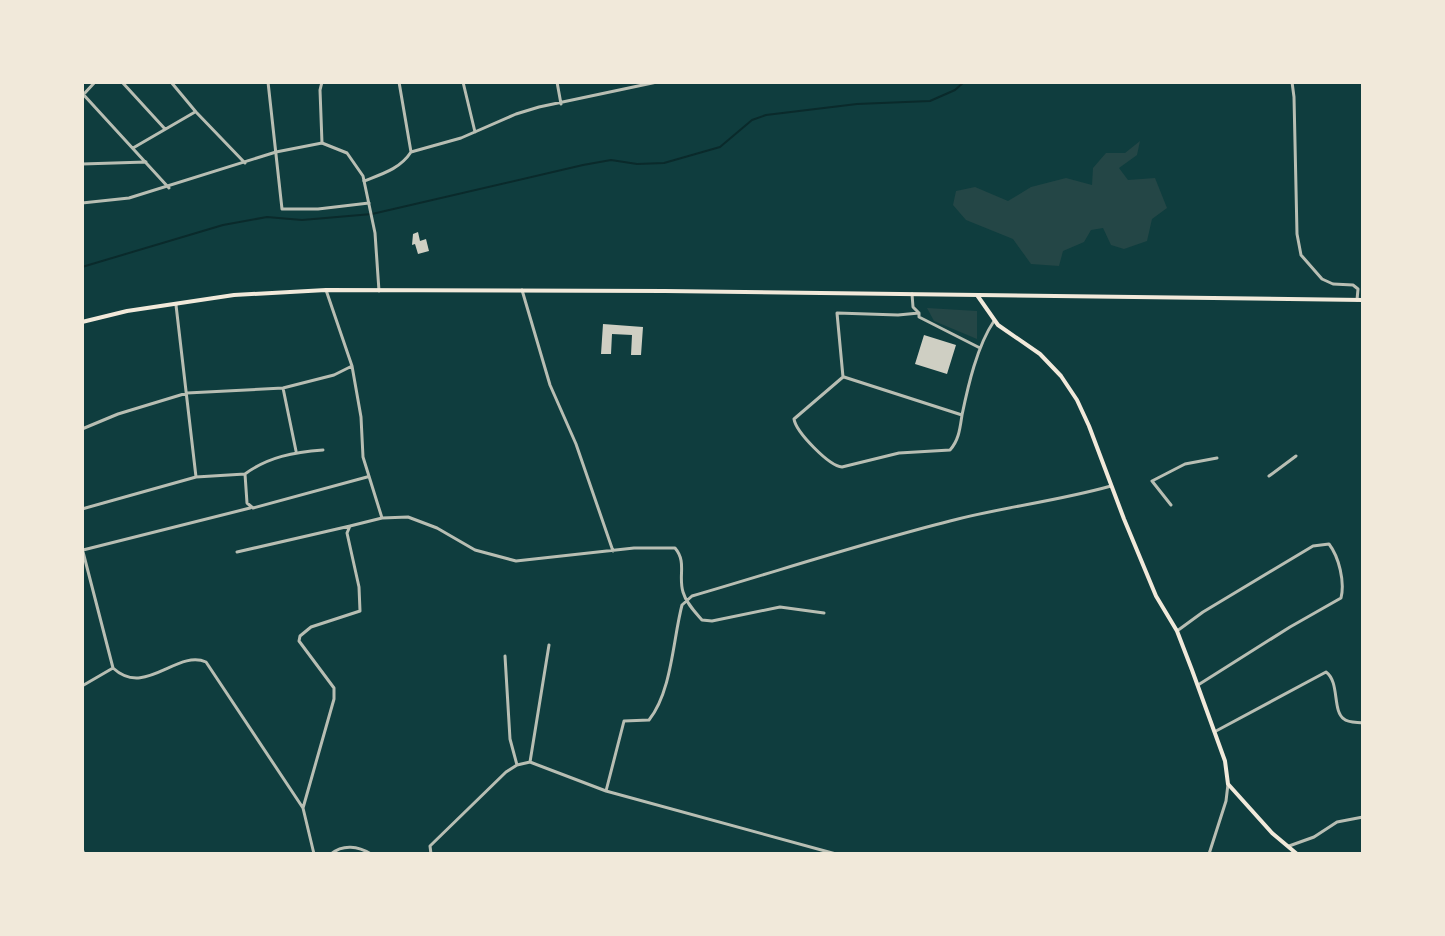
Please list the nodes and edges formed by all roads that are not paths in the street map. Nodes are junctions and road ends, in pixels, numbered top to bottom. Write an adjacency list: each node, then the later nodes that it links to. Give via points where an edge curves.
1 (95, 82): 13 (street)
2 (122, 82): 16 (street)
3 (171, 82): 15 (street)
4 (268, 82): 20 (street)
5 (322, 82): 18 (street)
6 (399, 82): 21 (street)
7 (463, 82): 17 (street)
8 (557, 82): 14 (street)
9 (622, 82): 12 (street)
10 (657, 82): 12 (street)
11 (1292, 82): 34 (street, via 1301,255 1322,279 1353,285)
12 (624, 90): 14 (street)
13 (83, 94): 19 (street)
14 (561, 104): 17 (street, via 516,114)
15 (196, 112): 16 (street); 23 (street)
16 (166, 130): 19 (street)
17 (475, 132): 21 (street)
18 (322, 143): 20 (street); 25 (street, via 347,153)
19 (133, 148): 22 (street)
20 (276, 152): 23 (street); 28 (street, via 282,209)
21 (411, 152): 25 (street, via 390,171)
22 (146, 162): 24 (street); 26 (street)
23 (245, 163): 26 (street)
24 (82, 164)
25 (364, 181): 28 (street)
26 (169, 188): 27 (street)
27 (82, 203)
28 (369, 203): 31 (street)
29 (326, 290): 31 (main road); 35 (main road, via 234,295); 40 (street)
30 (522, 290): 31 (main road); 32 (main road); 61 (street, via 550,385)
31 (379, 291)
32 (912, 294): 33 (main road); 36 (street)
33 (977, 295): 34 (main road); 37 (main road)
34 (1360, 300)
35 (176, 305): 38 (main road); 43 (street)
36 (919, 313): 39 (street, via 930,324); 41 (street, via 837,313)
37 (994, 320): 39 (street); 54 (main road, via 1040,354 1066,383)
38 (82, 322)
39 (980, 348): 44 (street)
40 (352, 366): 42 (street); 53 (street)
41 (843, 377): 44 (street); 44 (street, via 794,419 797,429 834,466 950,450)
42 (283, 388): 43 (street); 47 (street)
43 (187, 393): 45 (street); 52 (street)
44 (962, 415)
45 (82, 429)
46 (323, 450): 47 (street)
47 (296, 452): 50 (street)
48 (1296, 456): 51 (street)
49 (1217, 458): 55 (street, via 1185,464 1152,481)
50 (245, 474): 52 (street); 56 (street)
51 (1269, 476)
52 (196, 477): 57 (street)
53 (368, 477): 56 (street); 58 (street)
54 (1111, 486): 63 (street, via 832,552); 65 (main road, via 1156,596)
55 (1171, 505)
56 (250, 508): 60 (street)
57 (82, 509)
58 (382, 518): 59 (street); 61 (street, via 408,517 475,550 516,561)
59 (350, 526): 62 (street); 77 (street, via 360,611 311,627 299,641 334,688)
60 (82, 549): 68 (street)
61 (613, 551): 63 (street, via 675,548 683,563 681,589)
62 (237, 552)
63 (686, 601): 64 (street, via 706,621 780,607); 76 (street, via 674,659 655,710 649,720 624,721)
64 (824, 613)
65 (1177, 631): 69 (main road); 69 (street, via 1313,546 1329,544 1333,550 1342,579 1341,598)
66 (549, 645): 73 (street)
67 (505, 656): 74 (street, via 510,739)
68 (113, 668): 70 (street); 77 (street, via 135,678 191,660 206,662)
69 (1198, 685): 72 (main road)
70 (82, 686)
71 (1363, 723): 72 (street, via 1340,715 1326,672)
72 (1216, 731): 75 (main road)
73 (530, 762): 74 (street); 76 (street)
74 (517, 765): 83 (street, via 430,846)
75 (1228, 784): 79 (main road); 85 (street)
76 (606, 791): 84 (street)
77 (303, 808): 80 (street)
78 (1363, 817): 79 (street, via 1337,822)
79 (1288, 846): 86 (main road)
80 (314, 854)
81 (331, 854): 82 (street, via 345,846)
82 (371, 854)
83 (431, 854)
84 (836, 854)
85 (1209, 854)
86 (1297, 854)

